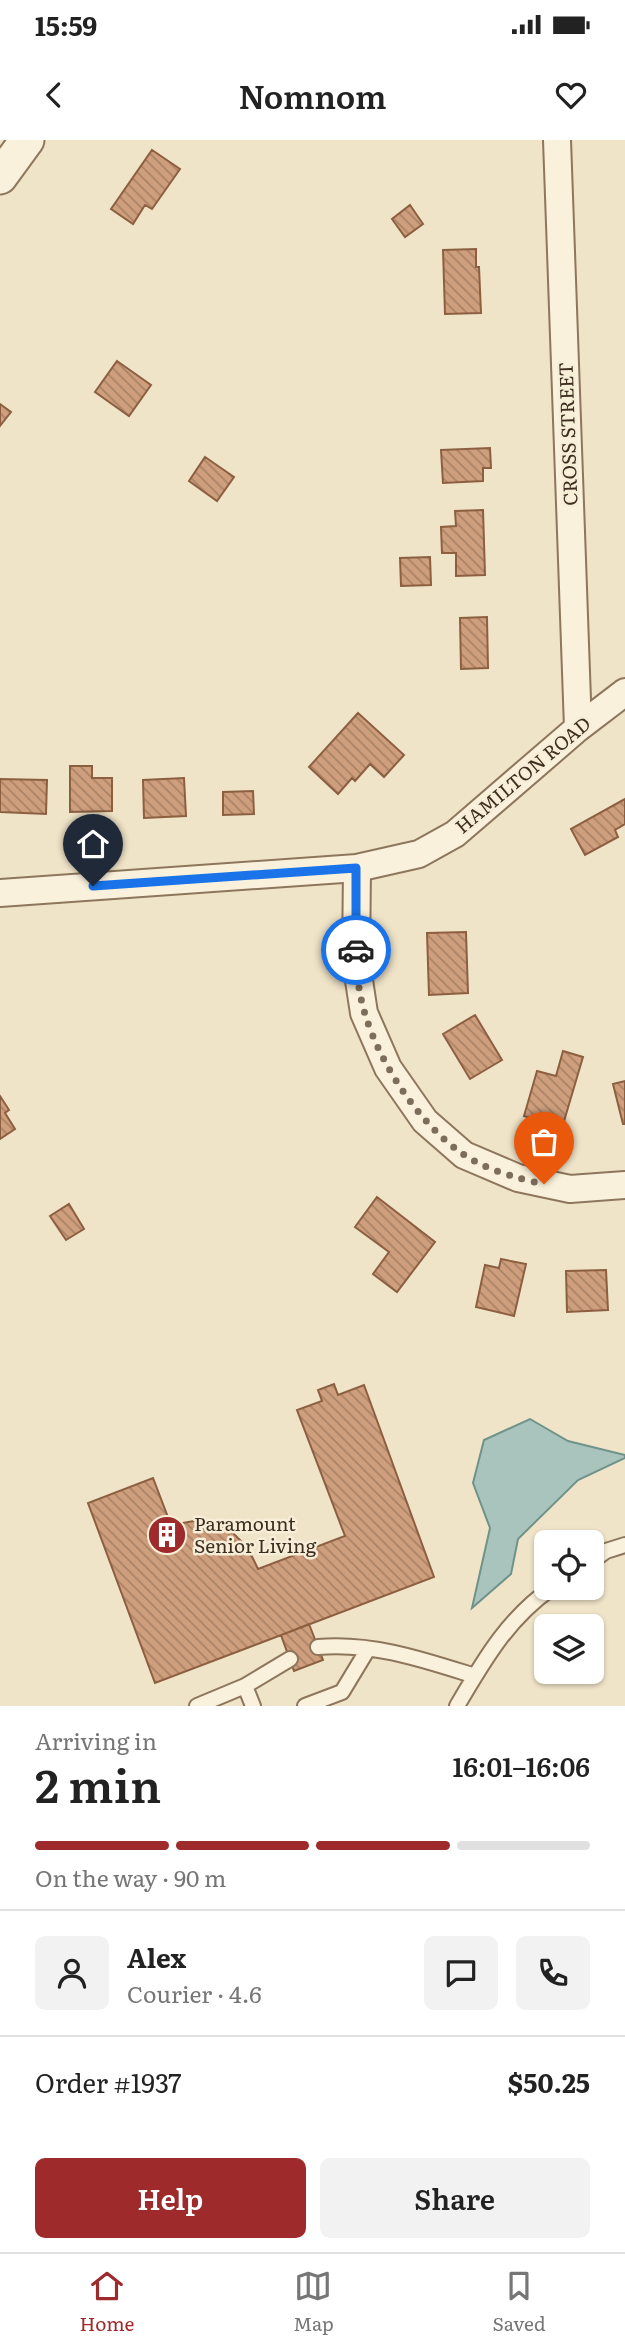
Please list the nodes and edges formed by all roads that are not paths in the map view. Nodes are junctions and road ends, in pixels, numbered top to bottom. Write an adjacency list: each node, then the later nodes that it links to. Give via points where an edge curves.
1 (27, 140): 3 (street)
2 (557, 140): 5 (street, CROSS STREET)
3 (0, 177)
4 (625, 692): 5 (street, HAMILTON ROAD)
5 (578, 728): 6 (street, HAMILTON ROAD, via 455,834 419,854)
6 (356, 868): 7 (street, HAMILTON ROAD); 8 (street, via 356,961 364,1013 388,1068 425,1121 464,1155 517,1178 570,1189)
7 (0, 892)
8 (625, 1185)
9 (625, 1545): 10 (lane)
10 (604, 1552)
11 (537, 1600): 15 (lane, via 491,1647)
12 (318, 1647): 13 (lane)
13 (368, 1649): 15 (lane, via 404,1654); 19 (lane, via 342,1692)
14 (290, 1658): 16 (lane)
15 (475, 1676): 20 (lane)
16 (245, 1686): 17 (lane); 18 (lane)
17 (197, 1706)
18 (253, 1706)
19 (305, 1706)
20 (457, 1706)

